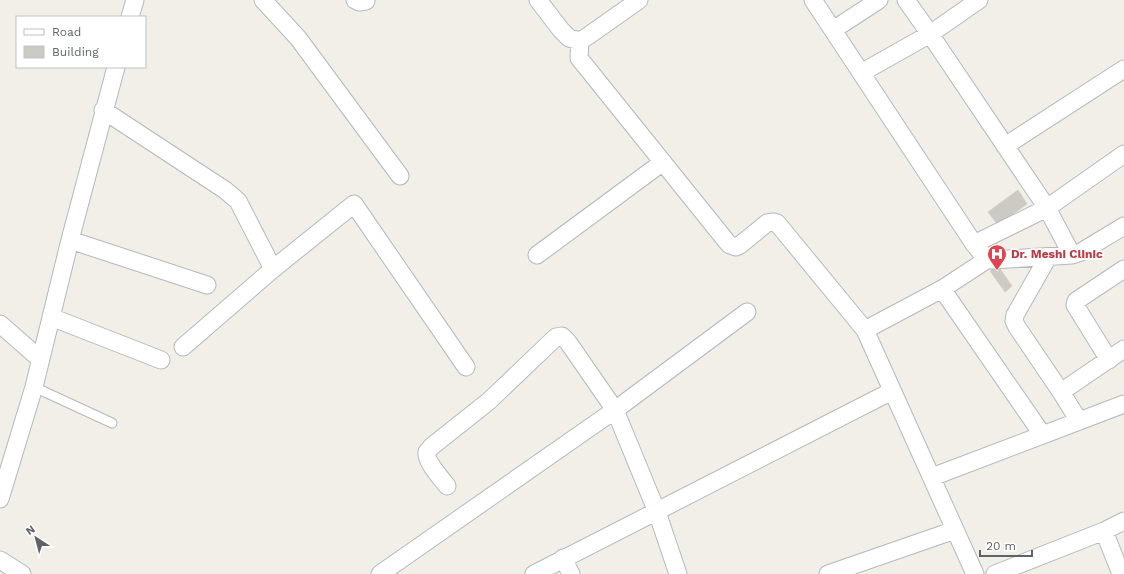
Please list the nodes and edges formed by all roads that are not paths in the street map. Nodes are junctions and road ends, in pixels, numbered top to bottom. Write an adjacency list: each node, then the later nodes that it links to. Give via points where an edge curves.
1 (134, 0): 11 (street)
2 (263, 0): 22 (street, via 298,38)
3 (355, 0): 4 (street)
4 (366, 0)
5 (538, 0): 14 (street, via 569,38)
6 (639, 0): 14 (street)
7 (813, 0): 12 (street)
8 (879, 0): 12 (street)
9 (906, 0): 13 (street)
10 (979, 0): 13 (street)
11 (130, 16)
12 (833, 30): 17 (street)
13 (930, 34): 17 (street); 19 (street)
14 (580, 41): 21 (street, via 579,58)
15 (116, 68): 18 (street)
16 (1124, 69): 19 (street)
17 (861, 74): 26 (street)
18 (104, 110): 25 (street); 31 (street, via 232,195 238,201)
19 (1005, 146): 23 (street)
20 (1124, 154): 23 (street)
21 (663, 162): 27 (street); 38 (street, via 730,245 736,247 767,223 776,223)
22 (400, 176)
23 (1047, 208): 26 (street); 28 (street)
24 (1124, 226): 28 (street)
25 (70, 240): 33 (street); 36 (street)
26 (974, 244): 30 (street)
27 (537, 255)
28 (1072, 255): 29 (street)
29 (1048, 256): 30 (street); 47 (street, via 1014,321)
30 (988, 259): 34 (street)
31 (273, 269): 39 (street); 44 (street, via 354,204)
32 (1124, 269): 43 (street, via 1075,303)
33 (207, 285)
34 (942, 289): 38 (street); 52 (street)
35 (747, 312): 49 (street)
36 (51, 317): 41 (street); 42 (street)
37 (0, 324): 41 (street)
38 (865, 330): 46 (street)
39 (183, 347)
40 (1124, 349): 43 (street)
41 (40, 359): 45 (street)
42 (161, 360)
43 (1109, 360): 47 (street)
44 (466, 367)
45 (34, 387): 51 (lane); 55 (street)
46 (892, 391): 53 (street); 56 (street)
47 (1061, 392): 50 (street)
48 (1124, 404): 50 (street)
49 (615, 410): 54 (street, via 565,338 556,337 489,401 428,450 427,457); 56 (street); 63 (street)
50 (1079, 421): 52 (street)
51 (112, 423)
52 (1041, 435): 53 (street)
53 (932, 477): 58 (street)
54 (447, 486)
55 (0, 499)
56 (657, 512): 60 (street); 66 (street)
57 (1124, 521): 59 (street)
58 (955, 530): 67 (street); 68 (street)
59 (1104, 531): 69 (street); 70 (street)
60 (563, 558): 64 (street); 65 (street)
61 (0, 560): 62 (street)
62 (22, 574)
63 (380, 574)
64 (534, 574)
65 (571, 574)
66 (678, 574)
67 (828, 574)
68 (975, 574)
69 (995, 574)
70 (1121, 574)

